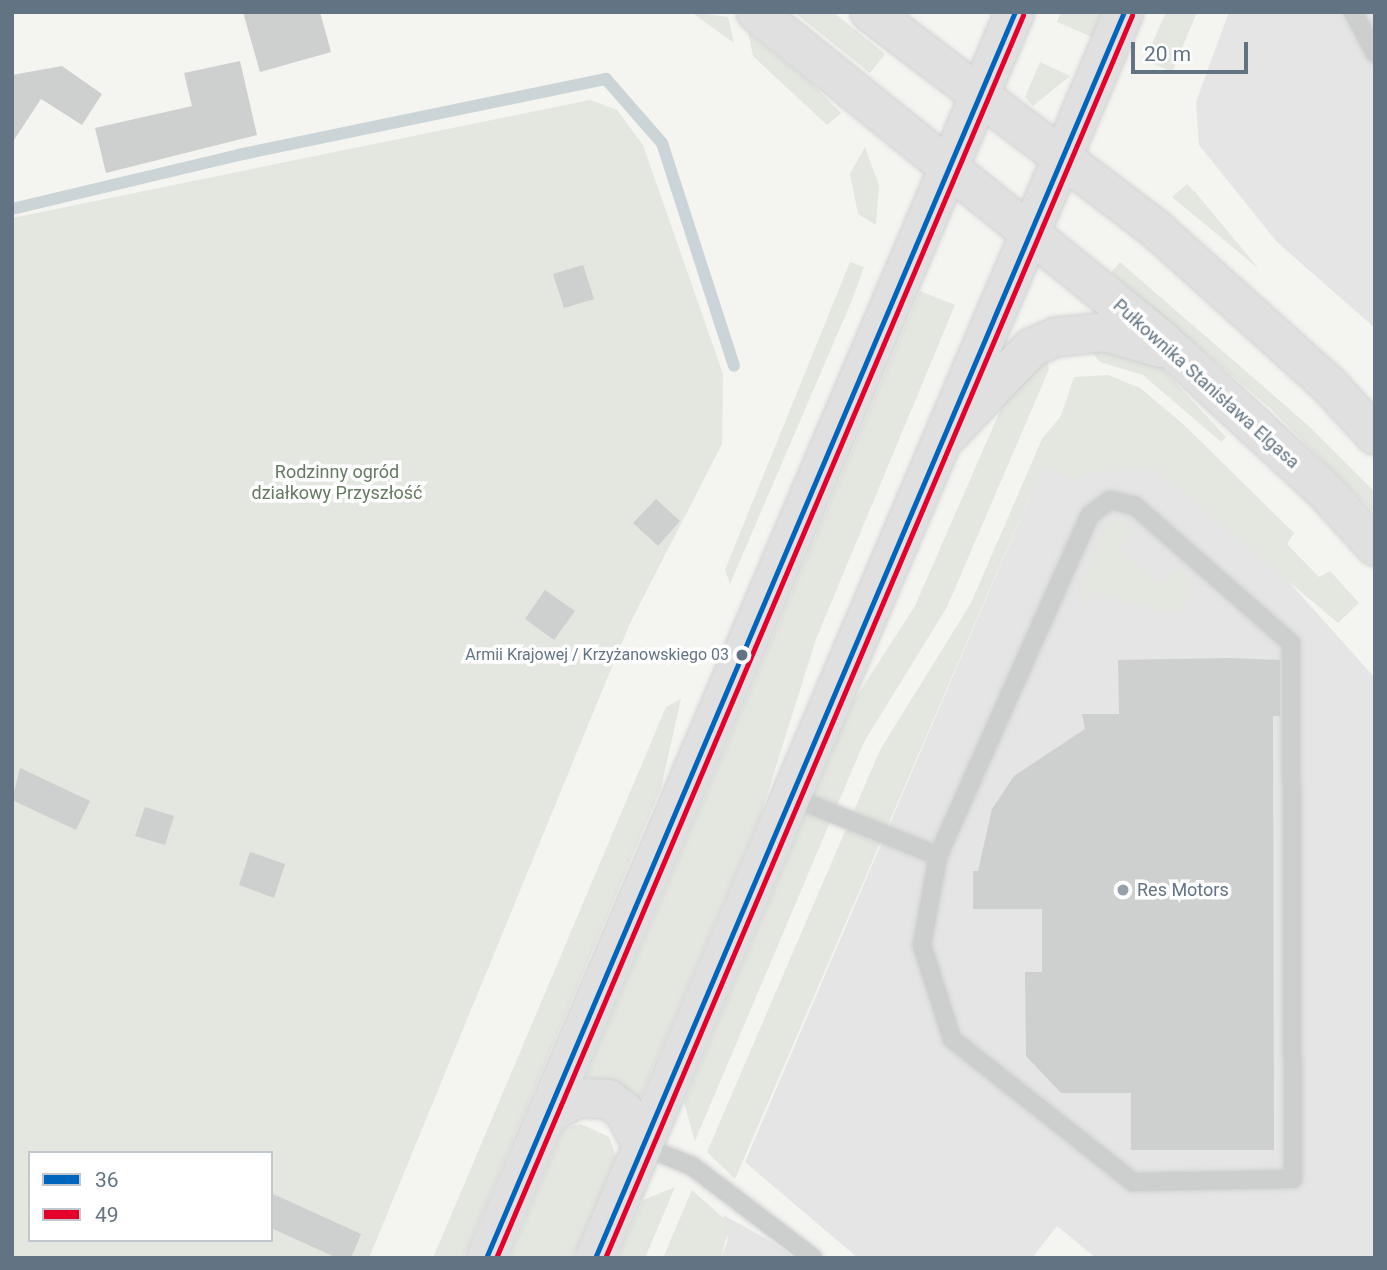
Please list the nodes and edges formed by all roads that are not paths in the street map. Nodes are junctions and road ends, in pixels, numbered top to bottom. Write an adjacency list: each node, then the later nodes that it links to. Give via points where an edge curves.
1 (756, 12): 9 (main road, Pułkownika Stanisława Elgasa)
2 (870, 12): 7 (main road)
3 (1015, 12): 7 (main road)
4 (1124, 12): 8 (main road)
5 (1353, 12): 6 (lane)
6 (1375, 53)
7 (979, 95): 8 (main road); 9 (main road)
8 (1062, 156): 10 (main road); 12 (main road, via 1158,231 1330,386)
9 (947, 170): 10 (main road, Pułkownika Stanisława Elgasa); 17 (main road)
10 (1028, 232): 11 (main road, Pułkownika Stanisława Elgasa); 13 (main road)
11 (1177, 355): 13 (main road, via 1106,332 1056,337 1023,355); 14 (main road, Pułkownika Stanisława Elgasa, via 1324,490)
12 (1375, 435)
13 (940, 444): 15 (main road)
14 (1375, 546)
15 (792, 797): 16 (lane); 18 (main road)
16 (938, 856): 16 (lane, via 922,945 952,1038 1133,1182 1293,1180 1291,643 1135,506 1111,500 1090,515)
17 (547, 1114): 18 (main road, via 579,1098 608,1099 624,1111); 19 (main road)
18 (643, 1146): 20 (main road); 21 (lane, via 692,1167)
19 (486, 1258)
20 (595, 1258)
21 (813, 1258)

